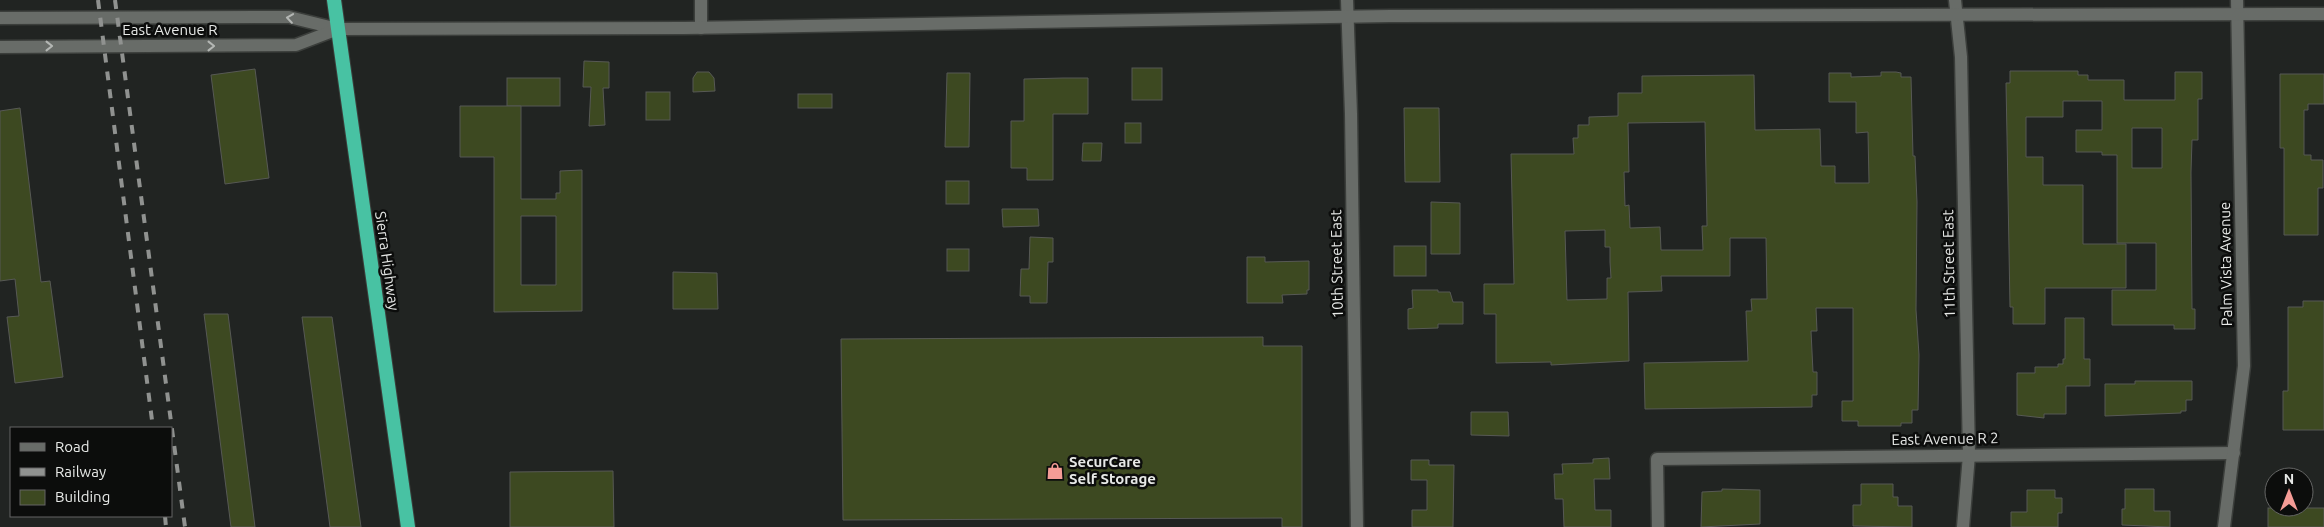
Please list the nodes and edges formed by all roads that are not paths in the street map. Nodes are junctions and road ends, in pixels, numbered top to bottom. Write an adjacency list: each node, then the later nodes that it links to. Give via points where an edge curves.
1 (334, 0): 12 (highway, Sierra Highway)
2 (700, 0): 11 (main road)
3 (1347, 0): 7 (main road, 10th Street East)
4 (1955, 0): 8 (main road, 11th Street East)
5 (2237, 0): 9 (main road, Palm Vista Avenue)
6 (2324, 14): 9 (main road, East Avenue R)
7 (1347, 16): 8 (main road, East Avenue R); 11 (main road, East Avenue R); 17 (main road, 10th Street East)
8 (1956, 16): 9 (main road, East Avenue R); 15 (main road, 11th Street East, via 1961,57)
9 (2237, 16): 14 (main road, Palm Vista Avenue, via 2244,366)
10 (0, 18): 12 (main road, East Avenue R, one-way to 10, via 289,17)
11 (701, 28): 12 (main road, East Avenue R)
12 (338, 29): 13 (main road, East Avenue R, one-way to 12, via 296,45); 16 (highway, Sierra Highway)
13 (0, 47)
14 (2234, 453): 15 (main road, East Avenue R 2); 20 (main road, Palm Vista Avenue)
15 (1968, 455): 18 (main road, East Avenue R 2, via 1657,459); 19 (main road, 11th Street East)
16 (408, 527)
17 (1357, 527)
18 (1658, 527)
19 (1963, 527)
20 (2224, 527)

